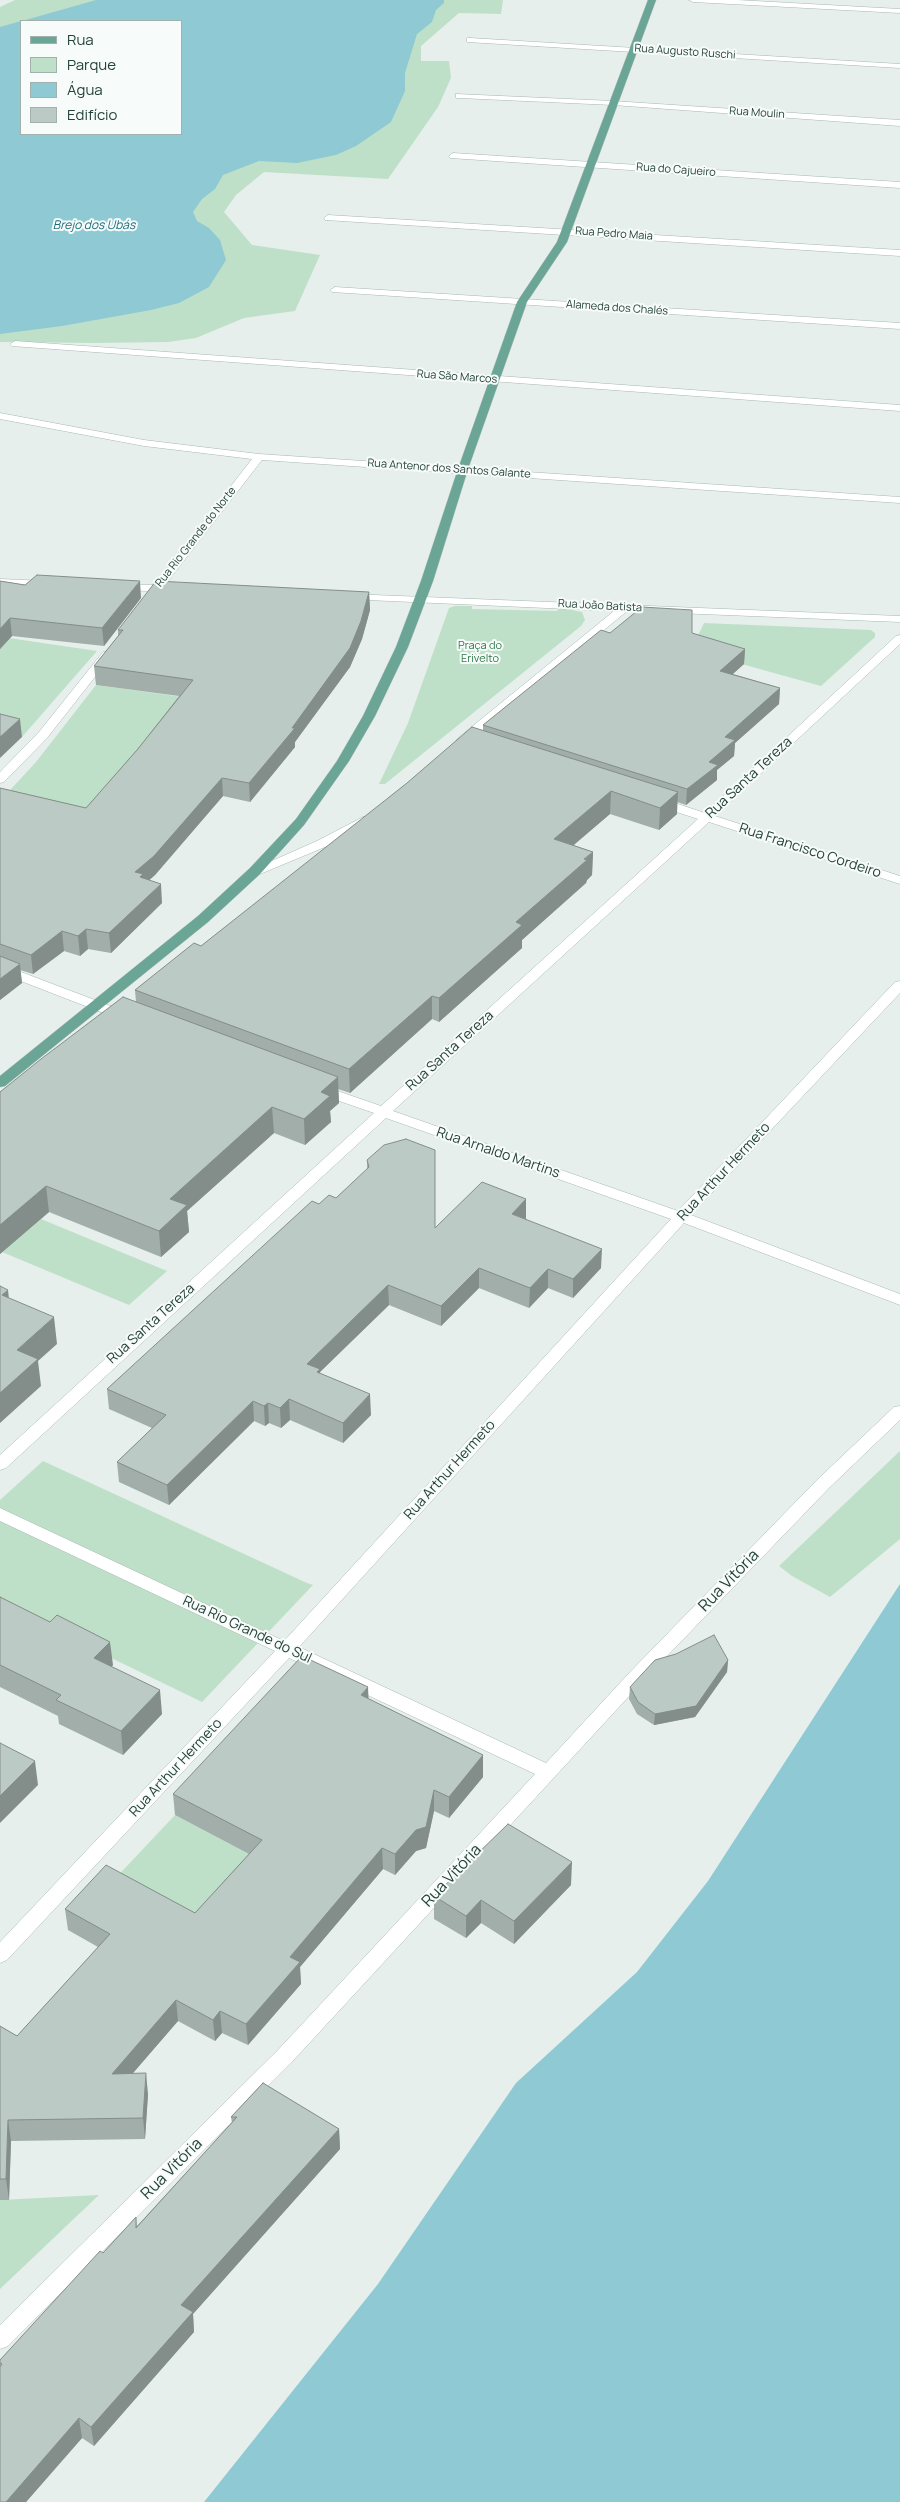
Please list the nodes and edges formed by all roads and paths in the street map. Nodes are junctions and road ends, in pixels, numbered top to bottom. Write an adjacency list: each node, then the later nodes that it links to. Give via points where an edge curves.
1 (652, 0): 5 (main road)
2 (693, 0): 3 (street)
3 (900, 11)
4 (470, 40): 5 (street, Rua Augusto Ruschi)
5 (633, 49): 6 (street, Rua Augusto Ruschi); 8 (main road)
6 (900, 66)
7 (459, 96): 8 (street)
8 (613, 103): 9 (street, Rua Moulin); 11 (main road)
9 (900, 123)
10 (453, 156): 11 (street, Rua do Cajueiro)
11 (591, 164): 12 (street, Rua do Cajueiro); 14 (main road)
12 (900, 184)
13 (328, 218): 14 (street, Rua Pedro Maia)
14 (566, 231): 15 (street, Rua Pedro Maia); 17 (main road)
15 (900, 253)
16 (334, 290): 17 (street, Alameda dos Chalés)
17 (522, 302): 18 (street, Alameda dos Chalés); 20 (main road)
18 (900, 326)
19 (15, 344): 20 (street, Rua São Marcos)
20 (494, 380): 21 (street, Rua São Marcos); 24 (main road)
21 (900, 408)
22 (0, 416): 23 (street, Rua Antenor dos Santos Galante, via 144,443)
23 (259, 457): 24 (street, Rua Antenor dos Santos Galante); 29 (street, Rua Rio Grande do Norte)
24 (463, 469): 25 (street, Rua Antenor dos Santos Galante); 32 (main road)
25 (900, 500)
26 (0, 582): 27 (street)
27 (59, 584)
28 (108, 586): 29 (street)
29 (157, 588): 30 (street); 33 (street, Rua Rio Grande do Norte)
30 (187, 589)
31 (337, 596): 32 (street, Rua João Batista)
32 (420, 598): 34 (street, Rua João Batista); 43 (main road, via 402,647 343,761 300,822)
33 (146, 603)
34 (624, 608): 35 (street, Rua João Batista); 38 (street, via 459,743)
35 (900, 619)
36 (900, 638): 42 (street, Rua Santa Tereza)
37 (112, 648): 39 (street, via 43,735)
38 (482, 746)
39 (0, 779)
40 (650, 800): 42 (street, Rua Francisco Cordeiro)
41 (374, 815): 43 (street, via 321,844)
42 (706, 818): 44 (street, Rua Francisco Cordeiro); 51 (street, Rua Santa Tereza)
43 (255, 871): 47 (main road, via 203,919)
44 (900, 880)
45 (0, 968): 47 (street)
46 (900, 985): 52 (street, Rua Arthur Hermeto)
47 (96, 1006): 48 (street); 49 (main road)
48 (135, 1021)
49 (0, 1083)
50 (309, 1085): 51 (street, Rua Arnaldo Martins)
51 (384, 1113): 52 (street, Rua Arnaldo Martins); 55 (street, Rua Santa Tereza)
52 (681, 1217): 53 (street, Rua Arnaldo Martins); 57 (street, Rua Arthur Hermeto)
53 (900, 1300)
54 (900, 1411): 58 (street, Rua Vitória, via 802,1505)
55 (0, 1464)
56 (0, 1514): 57 (street, Rua Rio Grande do Sul)
57 (287, 1649): 58 (street, Rua Rio Grande do Sul); 59 (street, Rua Arthur Hermeto)
58 (548, 1772): 60 (street, Rua Vitória, via 284,2058)
59 (0, 1955)
60 (0, 2338)

